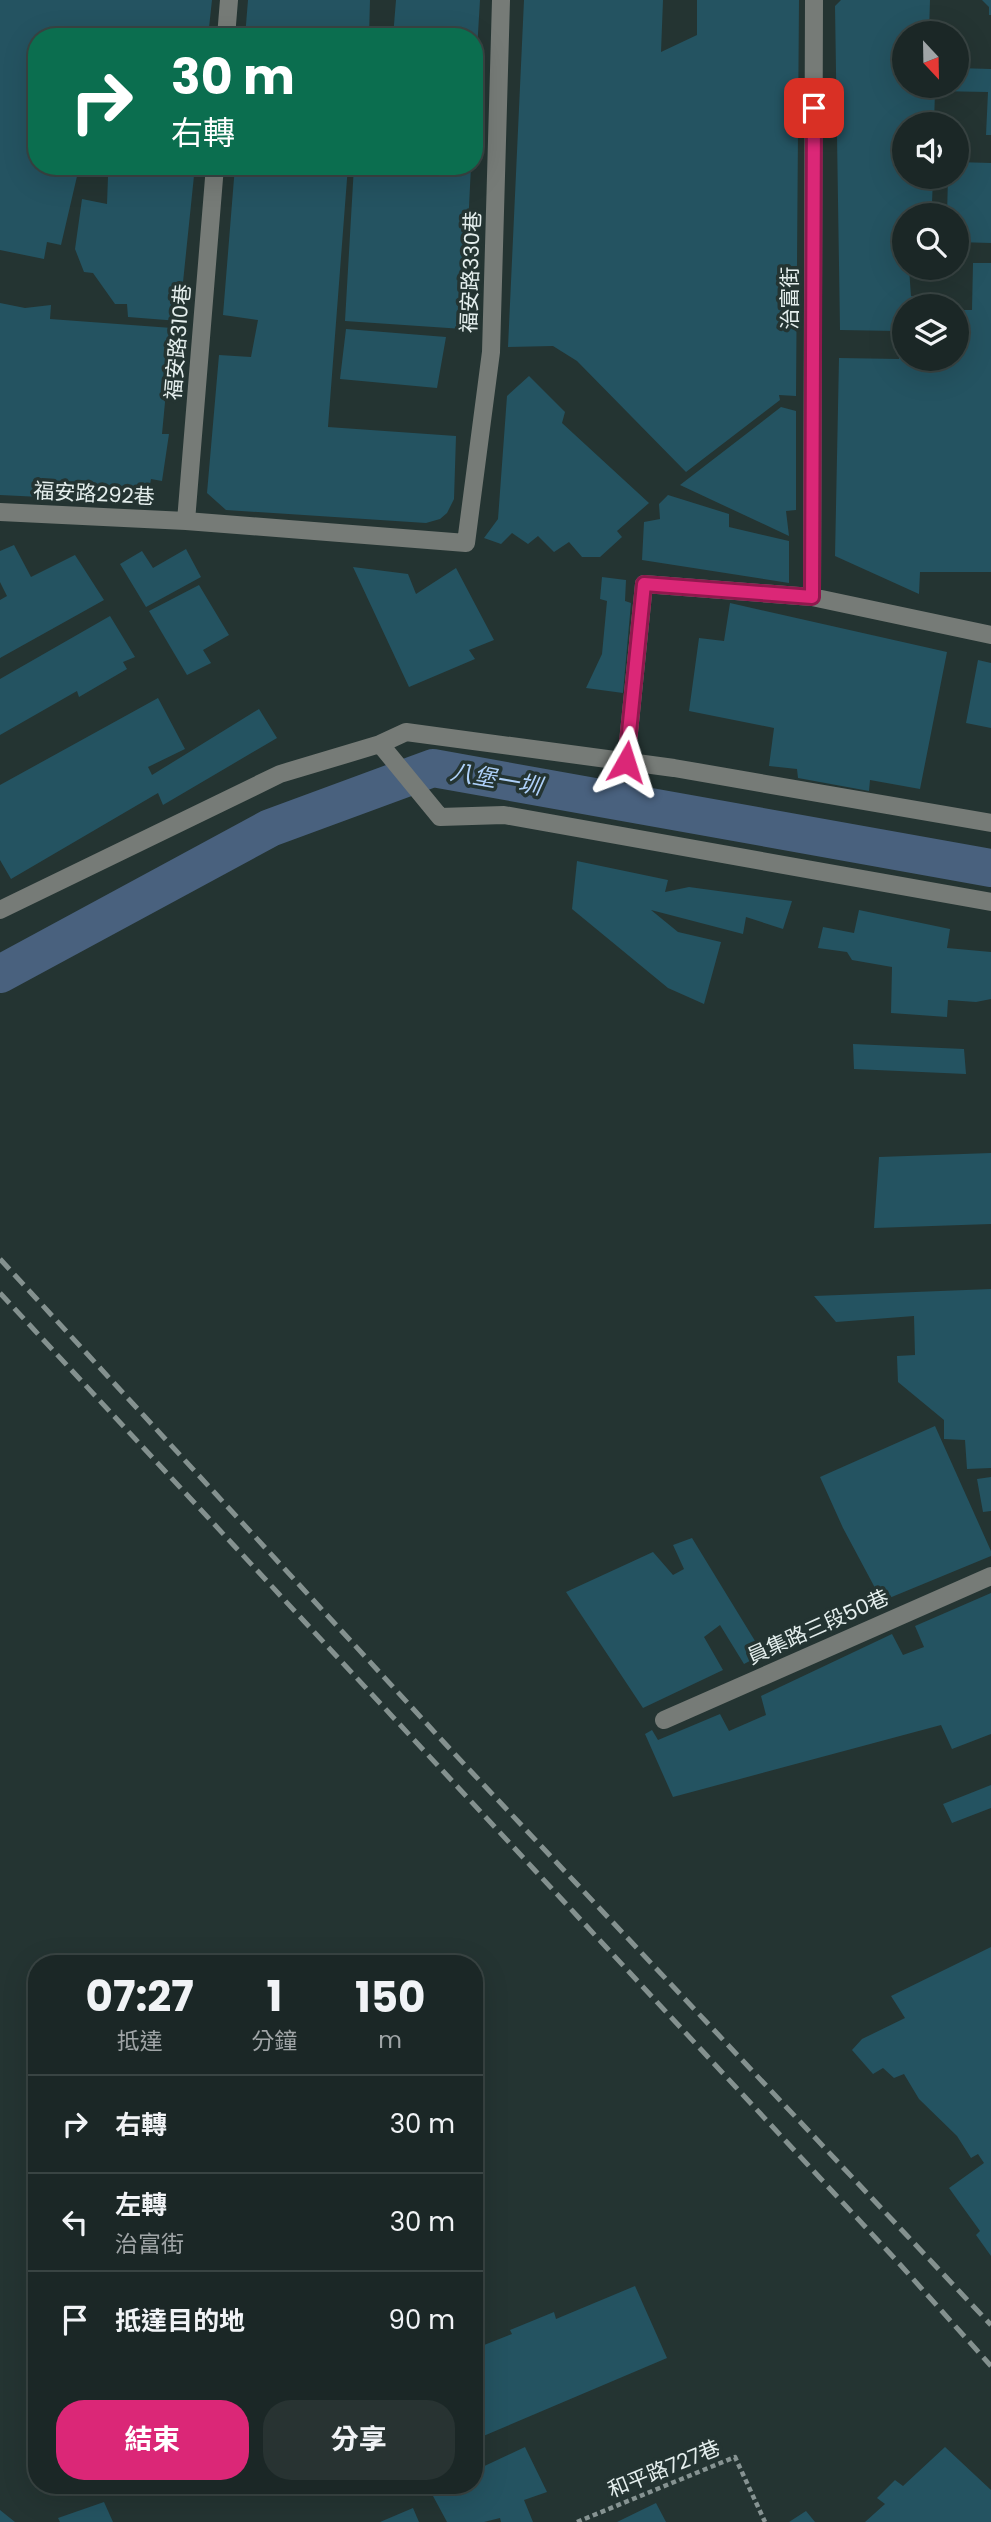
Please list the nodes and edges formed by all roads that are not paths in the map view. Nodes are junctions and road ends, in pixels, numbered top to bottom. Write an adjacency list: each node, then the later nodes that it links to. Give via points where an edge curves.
1 (229, 0): 4 (street)
2 (501, 0): 8 (street, 福安路330巷, via 491,352)
3 (814, 0): 9 (street, 治富街)
4 (227, 28)
5 (214, 175): 7 (street, 福安路310巷)
6 (0, 512): 7 (street, 福安路292巷)
7 (186, 521): 8 (street, 福安路292巷)
8 (466, 543)
9 (812, 597): 10 (street); 12 (street, via 644,584)
10 (991, 635)
11 (380, 744): 12 (street, via 407,732); 14 (street, via 440,817 504,815); 15 (street, via 280,775)
12 (626, 762): 13 (street)
13 (991, 822)
14 (991, 902)
15 (0, 910)
16 (991, 1576): 17 (street, 員集路三段50巷)
17 (664, 1720)

